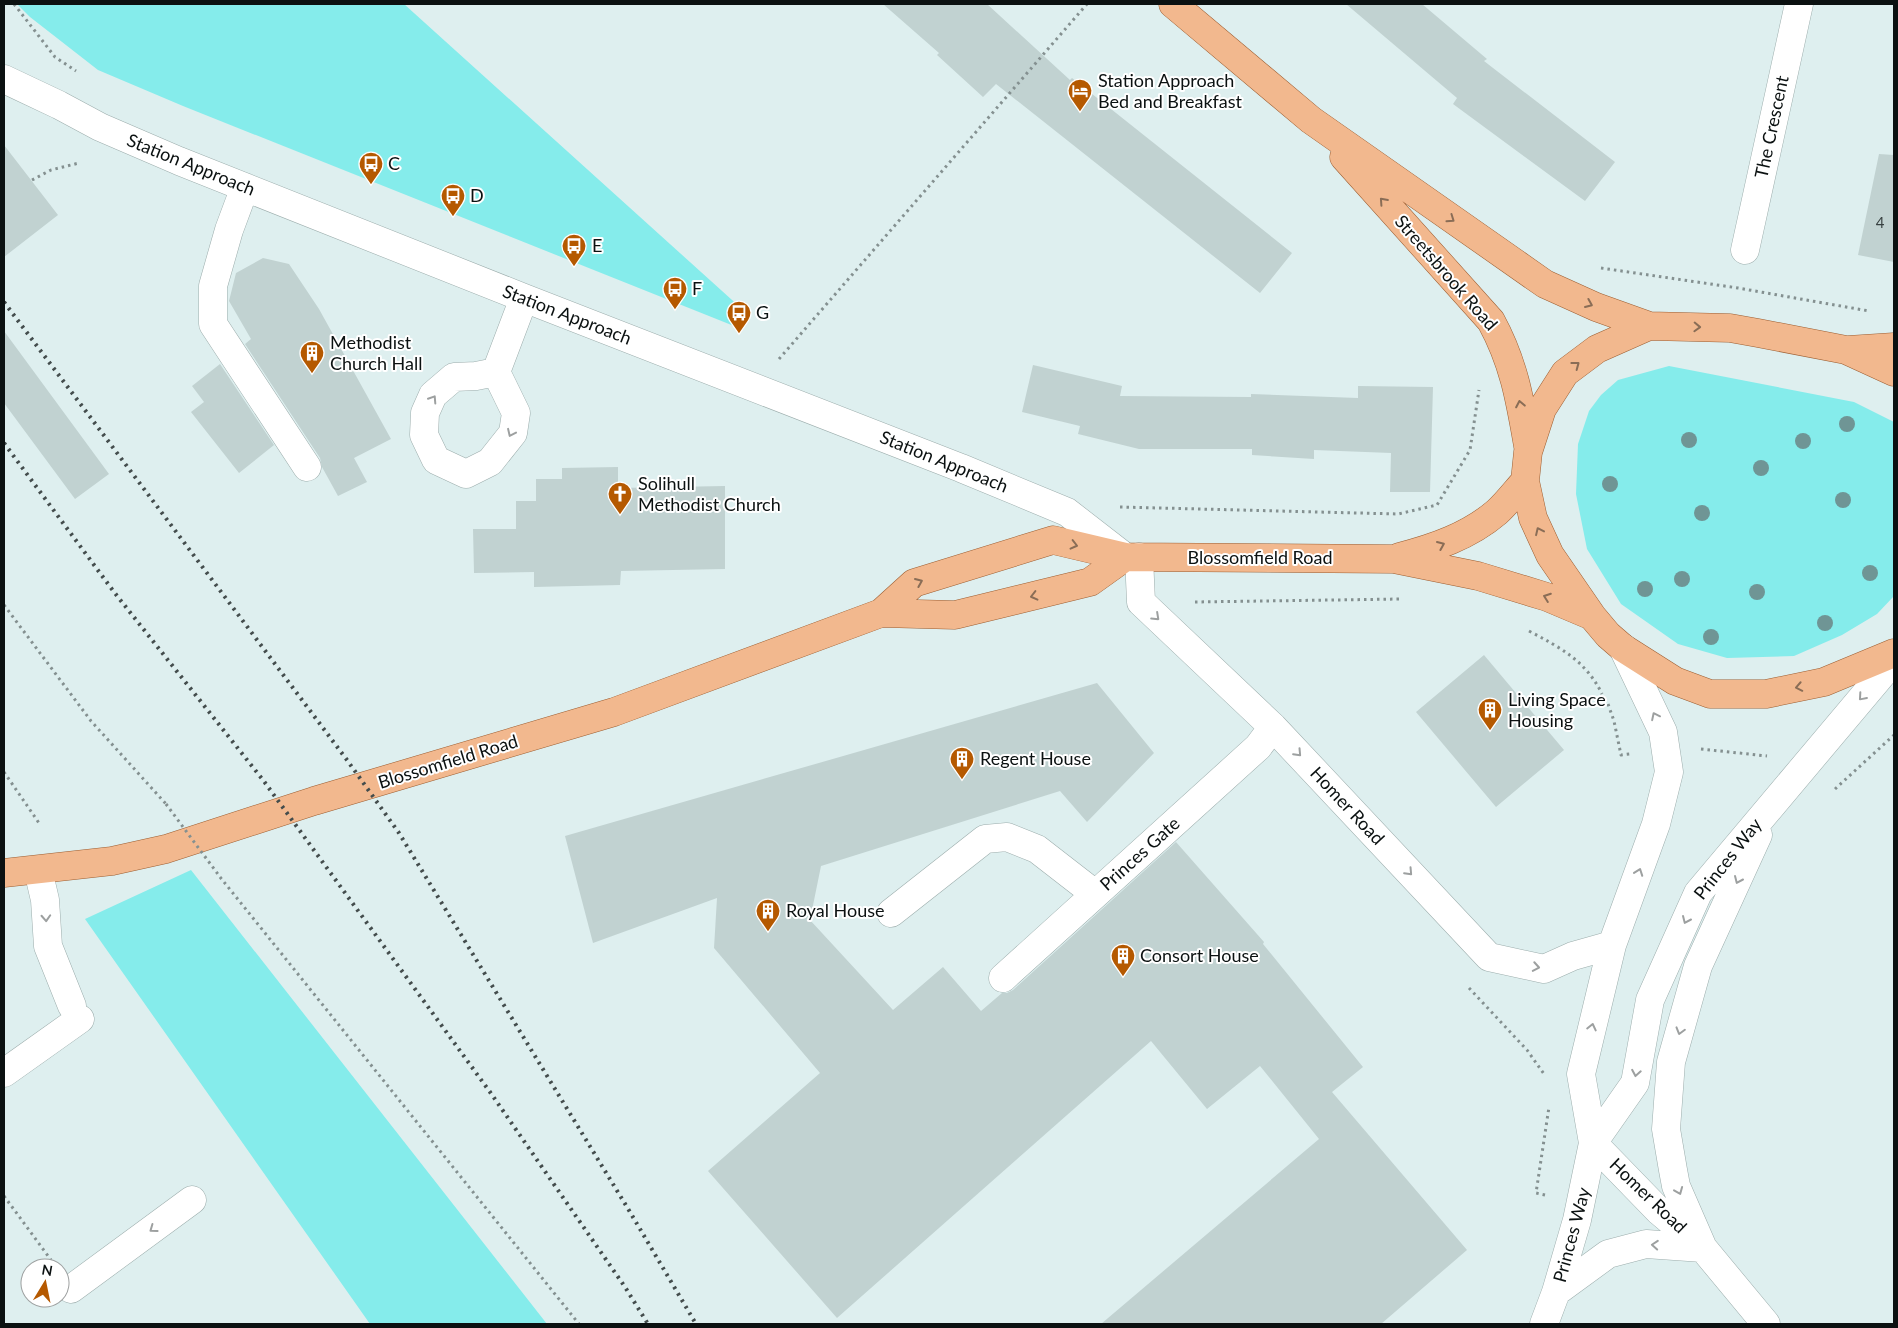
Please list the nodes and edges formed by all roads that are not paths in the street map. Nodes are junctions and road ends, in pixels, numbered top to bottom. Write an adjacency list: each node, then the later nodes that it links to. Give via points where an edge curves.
1 (1173, 4): 4 (main road, Streetsbrook Road)
2 (1799, 4): 6 (street, The Crescent)
3 (4, 79): 5 (street, Station Approach, via 100,127)
4 (1311, 120): 8 (main road, Streetsbrook Road, one-way to 8, via 1545,284); 13 (main road, Streetsbrook Road, one-way to 4, via 1513,371 1491,321)
5 (245, 187): 7 (street, Station Approach); 14 (street, via 213,286 213,324)
6 (1745, 250)
7 (524, 298): 11 (street); 16 (street, Station Approach, via 1059,508)
8 (1649, 326): 10 (main road, one-way to 10, via 1730,328); 13 (main road, one-way to 8, via 1542,410 1565,373 1597,349)
9 (1894, 347): 10 (main road)
10 (1846, 350): 12 (main road)
11 (496, 372)
12 (1894, 372)
13 (1528, 452): 15 (main road)
14 (307, 467)
15 (1526, 480): 17 (main road, Blossomfield Road, one-way to 15, via 1436,547 1464,534 1496,512); 19 (main road, one-way to 15, via 1550,554 1533,518)
16 (1132, 557): 17 (main road, Blossomfield Road); 18 (main road, Blossomfield Road, one-way to 18, via 1090,582 955,615); 18 (main road, Blossomfield Road, one-way to 16, via 914,583 1053,540); 23 (street, Homer Road, one-way to 23, via 1140,602)
17 (1394, 558): 19 (main road, Blossomfield Road, one-way to 17, via 1547,597 1487,579)
18 (882, 612): 25 (main road, Blossomfield Road, via 614,712 314,801 166,849)
19 (1592, 616): 20 (main road)
20 (1623, 648): 21 (main road, one-way to 20, via 1824,682 1766,694 1710,694 1675,681); 29 (street, Princes Way, one-way to 20, via 1656,824 1669,772 1663,732)
21 (1894, 653)
22 (1894, 660): 24 (street, Princes Way, one-way to 24)
23 (1273, 727): 27 (street, Princes Gate, via 1258,747); 29 (street, Homer Road, one-way to 29, via 1489,957 1544,969 1573,956)
24 (1772, 804): 32 (street, Princes Way, one-way to 32, via 1698,893 1650,1000 1635,1083); 34 (street, one-way to 34, via 1698,966 1671,1062 1666,1129 1673,1170 1676,1186)
25 (38, 870): 26 (main road, Blossomfield Road); 31 (street, one-way to 31, via 45,900 48,946 76,1013)
26 (4, 874)
27 (1095, 894): 28 (street, via 1037,849 1007,837 984,839); 30 (street, Princes Gate)
28 (891, 914)
29 (1612, 945): 32 (street, Princes Way, one-way to 29, via 1581,1074)
30 (1004, 978)
31 (4, 1073)
32 (1593, 1143): 34 (street, Homer Road, via 1660,1211); 36 (street, Princes Way, via 1581,1206)
33 (192, 1200): 35 (street, one-way to 35)
34 (1703, 1248): 36 (street, Homer Road, one-way to 36, via 1646,1244 1608,1254); 38 (street, Homer Road)
35 (71, 1289)
36 (1556, 1292): 37 (street, Princes Way)
37 (1544, 1324)
38 (1766, 1324)

